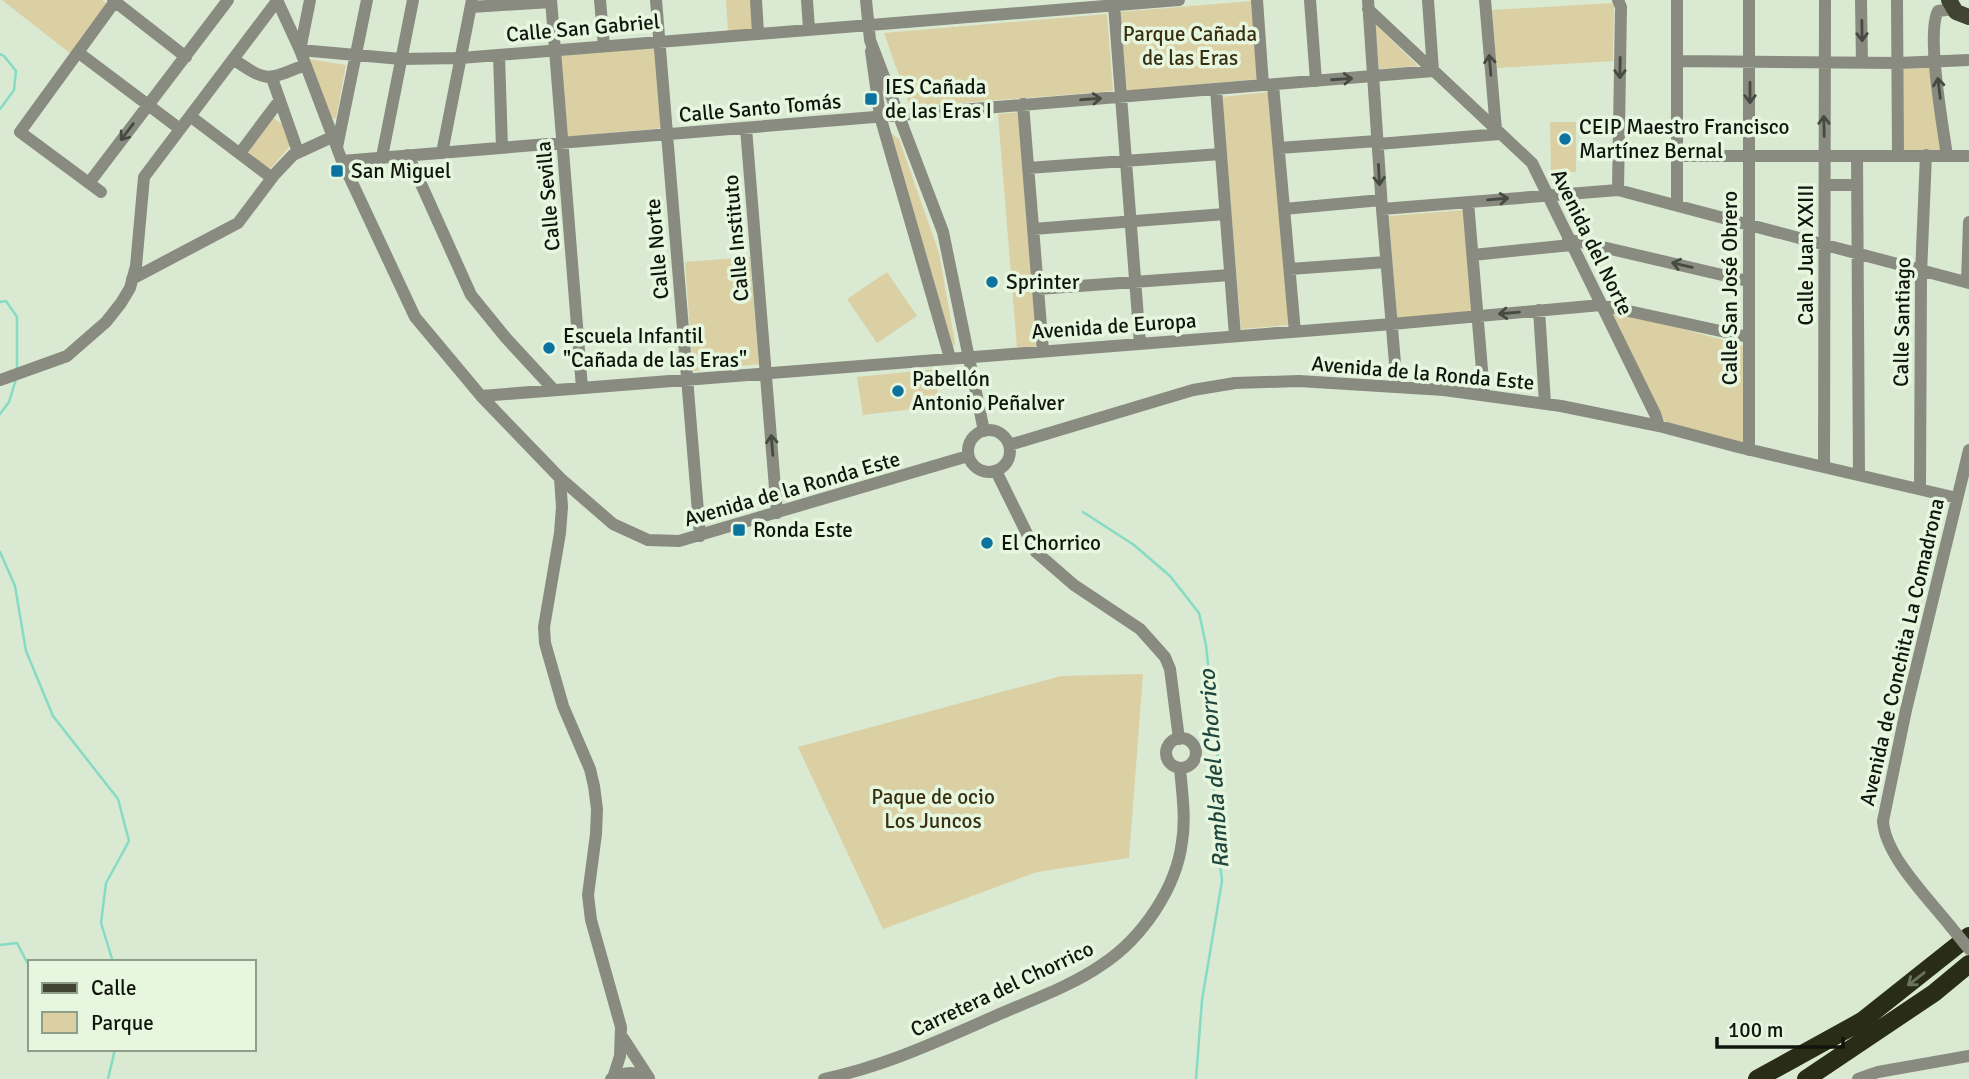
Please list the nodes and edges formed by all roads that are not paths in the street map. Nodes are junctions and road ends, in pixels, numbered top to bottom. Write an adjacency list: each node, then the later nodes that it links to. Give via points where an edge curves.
1 (228, 0): 44 (street)
2 (310, 0): 40 (street)
3 (367, 0): 45 (street)
4 (413, 0): 48 (street)
5 (600, 0): 39 (street)
6 (656, 0): 38 (street, Calle Norte)
7 (756, 0): 36 (street)
8 (807, 0): 35 (street)
9 (866, 0): 34 (street)
10 (993, 0): 32 (street)
11 (1179, 0): 25 (street, Calle San Gabriel)
12 (1257, 0): 61 (street)
13 (1310, 0): 60 (street)
14 (1428, 0): 57 (street)
15 (1485, 0): 72 (street, one-way to 15)
16 (1618, 0): 99 (street, one-way to 99)
17 (1677, 0): 50 (street)
18 (1749, 0): 51 (street, Calle San José Obrero)
19 (1825, 0): 52 (street, Calle Juan XXIII)
20 (1861, 0): 53 (street, one-way to 53)
21 (1897, 0): 54 (street)
22 (114, 1): 42 (street); 44 (street)
23 (277, 1): 40 (street, Avenida de la Ronda Este); 47 (street)
24 (551, 1): 27 (street); 41 (street, Calle Sevilla)
25 (1133, 2): 31 (street, Calle San Gabriel)
26 (1950, 2): 33 (main road, via 1960,15); 55 (street, via 1934,19)
27 (471, 3): 46 (street)
28 (1096, 3): 30 (street, Calle San Gabriel); 31 (street, Calle San Gabriel)
29 (1368, 4): 57 (street, Avenida del Norte); 58 (street)
30 (1046, 5): 32 (street, Calle San Gabriel)
31 (1114, 5): 63 (street)
32 (995, 14): 34 (street, Calle San Gabriel)
33 (1969, 17)
34 (869, 24): 35 (street, Calle San Gabriel); 37 (street)
35 (809, 29): 36 (street, Calle San Gabriel)
36 (758, 33): 38 (street, Calle San Gabriel)
37 (870, 40): 67 (street); 69 (street)
38 (659, 41): 39 (street, Calle San Gabriel); 73 (street, Calle Norte)
39 (604, 46): 41 (street, Calle San Gabriel)
40 (300, 50): 45 (street, Calle San Gabriel); 56 (street, Avenida de la Ronda Este)
41 (556, 50): 43 (street, Calle San Gabriel); 75 (street, Calle Sevilla)
42 (79, 53): 65 (street); 96 (street, via 20,132)
43 (499, 55): 46 (street, Calle San Gabriel); 76 (street)
44 (186, 57): 65 (street)
45 (356, 57): 48 (street, Calle San Gabriel); 78 (street)
46 (461, 58): 48 (street, Calle San Gabriel); 81 (street)
47 (233, 59): 59 (street, via 257,75); 68 (street)
48 (401, 59): 92 (street)
49 (1969, 60): 55 (street)
50 (1678, 61): 51 (street); 86 (street)
51 (1750, 62): 52 (street); 87 (street, Calle San José Obrero, one-way to 87)
52 (1824, 63): 53 (street); 91 (street, Calle Juan XXIII, one-way to 52)
53 (1862, 63): 54 (street)
54 (1898, 63): 55 (street); 84 (street)
55 (1936, 63): 89 (street, one-way to 55)
56 (305, 65): 59 (street); 78 (street, Avenida de la Ronda Este)
57 (1433, 71): 58 (street, Calle Santo Tomás); 72 (street, Avenida del Norte)
58 (1374, 77): 60 (street, Calle Santo Tomás, one-way to 58); 74 (street)
59 (272, 78): 64 (street)
60 (1316, 81): 61 (street, Calle Santo Tomás)
61 (1268, 85): 62 (street, Calle Santo Tomás); 77 (street)
62 (1216, 89): 63 (street, Calle Santo Tomás); 82 (street)
63 (1122, 97): 66 (street, Calle Santo Tomás, one-way to 63); 93 (street)
64 (279, 101): 79 (street); 80 (street)
65 (148, 104): 71 (street); 96 (street, one-way to 96)
66 (1023, 104): 67 (street, Calle Santo Tomás); 94 (street)
67 (898, 114): 69 (street, Calle Santo Tomás); 133 (street, via 943,232)
68 (190, 116): 71 (street); 80 (street)
69 (880, 116): 70 (street, Calle Santo Tomás); 134 (street)
70 (746, 128): 73 (street, Calle Santo Tomás); 135 (street, Calle Instituto)
71 (180, 129): 119 (street, via 144,177)
72 (1498, 132): 74 (street); 101 (street, Avenida del Norte, via 1532,163)
73 (667, 134): 75 (street, Calle Santo Tomás); 137 (street, Calle Norte)
74 (1378, 142): 77 (street); 104 (street, one-way to 104)
75 (562, 143): 76 (street, Calle Santo Tomás); 139 (street, Calle Sevilla)
76 (502, 148): 81 (street, Calle Santo Tomás)
77 (1279, 148): 105 (street)
78 (337, 149): 79 (street, Calle Santo Tomás); 92 (street, Calle Santo Tomás); 142 (street, Avenida de la Ronda Este, via 415,317)
79 (298, 152): 95 (street)
80 (240, 153): 95 (street)
81 (442, 153): 83 (street, Calle Santo Tomás)
82 (1221, 154): 93 (street); 106 (street)
83 (408, 155): 92 (street, Calle Santo Tomás); 140 (street, via 471,295)
84 (1898, 155): 85 (street); 88 (street)
85 (1926, 155): 89 (street); 117 (street, Calle Santiago)
86 (1678, 156): 87 (street); 103 (street)
87 (1750, 156): 91 (street); 109 (street, Calle San José Obrero)
88 (1857, 156): 91 (street); 98 (street)
89 (1947, 156): 90 (street)
90 (1969, 156)
91 (1824, 157): 97 (street, Calle Juan XXIII)
92 (382, 158)
93 (1126, 161): 94 (street); 107 (street)
94 (1028, 168): 110 (street)
95 (272, 178): 119 (street, via 238,223)
96 (89, 183): 100 (street)
97 (1825, 185): 98 (street); 112 (street, Calle Juan XXIII)
98 (1857, 185): 113 (street)
99 (1618, 190): 101 (street); 103 (street)
100 (101, 192)
101 (1547, 195): 102 (street, one-way to 101); 111 (street, Avenida del Norte)
102 (1468, 202): 104 (street); 114 (street)
103 (1677, 204): 109 (street)
104 (1381, 205): 105 (street); 115 (street)
105 (1284, 209): 116 (street)
106 (1226, 214): 107 (street); 118 (street)
107 (1131, 221): 110 (street); 120 (street)
108 (1969, 222): 122 (street)
109 (1749, 223): 112 (street); 121 (street, Calle San José Obrero)
110 (1033, 229): 123 (street)
111 (1570, 242): 114 (street); 121 (street, one-way to 111); 124 (street, Avenida del Norte)
112 (1825, 244): 113 (street); 150 (street, Calle Juan XXIII)
113 (1857, 251): 117 (street); 152 (street)
114 (1472, 254): 126 (street)
115 (1386, 262): 116 (street); 127 (street)
116 (1290, 270): 128 (street)
117 (1922, 270): 122 (street); 154 (street, Calle Santiago)
118 (1230, 275): 120 (street); 129 (street)
119 (132, 279): 136 (street, via 121,303 83,344 44,366)
120 (1136, 281): 123 (street); 131 (street)
121 (1748, 281): 130 (street, Calle San José Obrero)
122 (1968, 282)
123 (1038, 289): 132 (street)
124 (1601, 305): 125 (street, Avenida de Europa); 130 (street, Avenida de Europa); 144 (street, Avenida del Norte)
125 (1539, 310): 126 (street, Avenida de Europa, one-way to 126); 143 (street)
126 (1478, 316): 127 (street, Avenida de Europa); 141 (street)
127 (1392, 324): 128 (street, Avenida de Europa); 138 (street)
128 (1295, 332): 129 (street, Avenida de Europa)
129 (1235, 336): 131 (street, Avenida de Europa)
130 (1748, 337): 147 (street, Calle San José Obrero)
131 (1140, 344): 132 (street, Avenida de Europa)
132 (1043, 351): 133 (street, Avenida de Europa)
133 (967, 357): 134 (street, Avenida de Europa); 145 (street)
134 (950, 358): 135 (street, Avenida de Europa)
135 (766, 373): 137 (street, Avenida de Europa); 156 (street, Calle Instituto, one-way to 135)
136 (0, 380)
137 (687, 380): 139 (street, Avenida de Europa); 157 (street, Calle Norte)
138 (1397, 387): 141 (street, Avenida de la Ronda Este); 146 (street, Avenida de la Ronda Este, via 1299,381 1235,383 1193,390)
139 (582, 388): 140 (street, Avenida de Europa)
140 (554, 390): 142 (street, Avenida de Europa)
141 (1484, 394): 143 (street, Avenida de la Ronda Este)
142 (481, 396): 153 (street, Avenida de la Ronda Este)
143 (1545, 403): 144 (street, Avenida de la Ronda Este)
144 (1658, 426): 147 (street, Avenida de la Ronda Este)
145 (985, 431): 146 (street, via 1002,435); 149 (street, via 969,443)
146 (1009, 445): 151 (street, via 1009,458)
147 (1749, 450): 150 (street, Avenida de la Ronda Este)
148 (1969, 450): 155 (street, Avenida de Conchita La Comadrona)
149 (968, 456): 151 (street, via 982,471); 156 (street, Avenida de la Ronda Este)
150 (1824, 467): 152 (street, Avenida de la Ronda Este)
151 (996, 471): 158 (street, via 1036,552 1074,585 1140,629 1165,657)
152 (1859, 475): 154 (street, Avenida de la Ronda Este)
153 (560, 478): 157 (street, Avenida de la Ronda Este, via 628,532 664,542); 163 (street, via 561,533 545,607 545,643 594,786 597,809 588,895)
154 (1920, 489): 155 (street, Avenida de la Ronda Este)
155 (1957, 498): 161 (street, Avenida de Conchita La Comadrona, bridge, via 1883,821 1893,853)
156 (777, 513): 157 (street, Avenida de la Ronda Este)
157 (700, 536)
158 (1179, 738): 159 (street, via 1171,742 1167,753 1171,763); 159 (street, via 1191,742 1196,754 1191,764)
159 (1180, 768): 168 (street, Carretera del Chorrico, via 1184,827 1175,870 1148,919 1120,951 1086,975 921,1050)
160 (1969, 936): 169 (highway, one-way to 169, via 1862,1021)
161 (1969, 949)
162 (1969, 964): 170 (highway, via 1934,993)
163 (623, 1037): 166 (street); 167 (street)
164 (1969, 1056): 165 (street)
165 (1900, 1069): 171 (street); 172 (street)
166 (612, 1078): 167 (street, via 631,1072)
167 (649, 1079)
168 (824, 1079)
169 (1757, 1079)
170 (1806, 1079)
171 (1858, 1079)
172 (1876, 1079)

